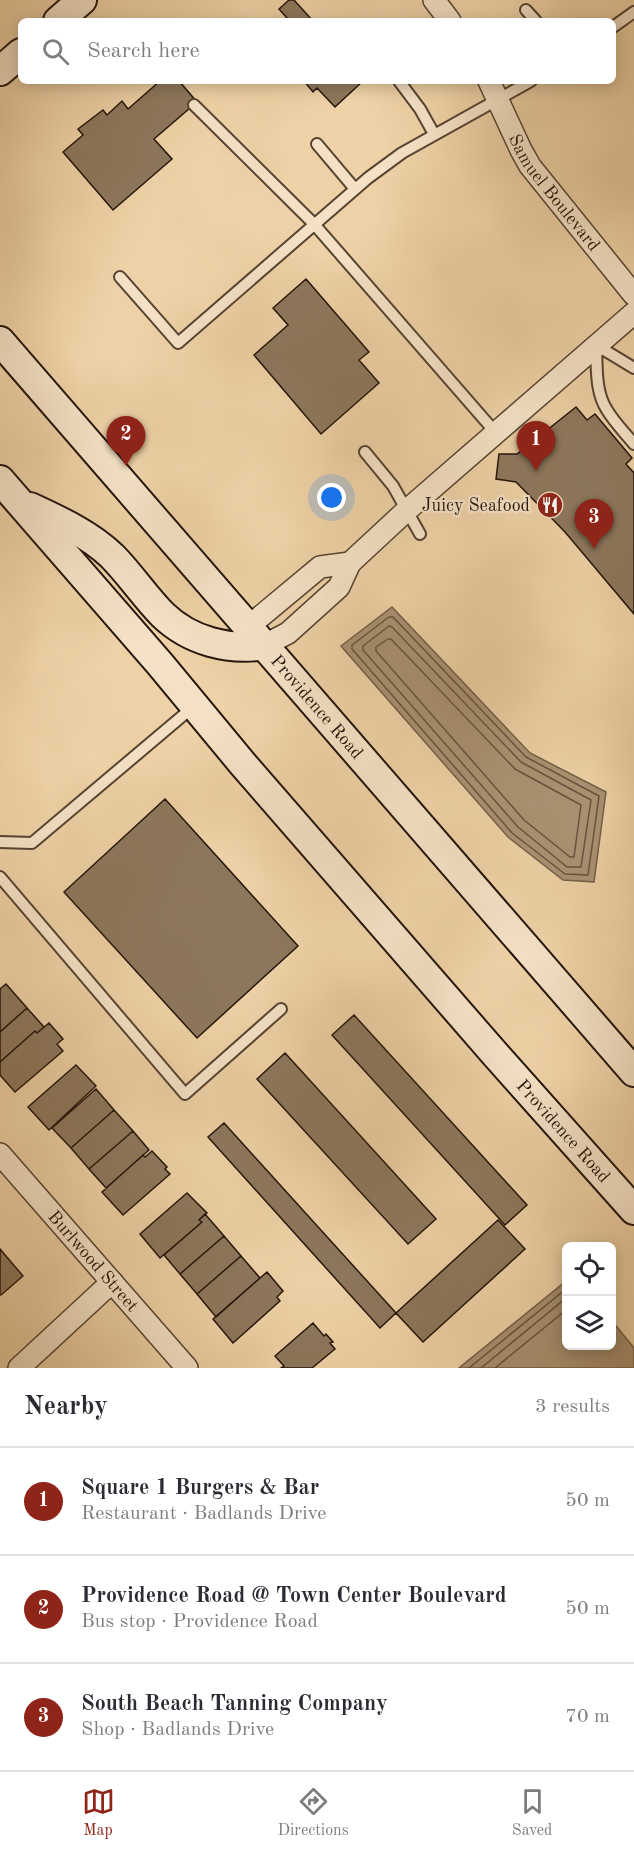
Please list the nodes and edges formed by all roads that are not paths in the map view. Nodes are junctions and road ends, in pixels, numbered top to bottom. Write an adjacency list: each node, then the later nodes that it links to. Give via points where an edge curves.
1 (82, 0): 5 (main road)
2 (434, 0): 6 (street)
3 (526, 10): 7 (lane)
4 (634, 12): 8 (lane)
5 (61, 18)
6 (448, 18)
7 (533, 18)
8 (616, 25)
9 (18, 56): 10 (main road)
10 (0, 71)
11 (401, 84): 15 (lane)
12 (518, 84): 13 (lane)
13 (493, 90): 15 (lane); 20 (street, Samuel Boulevard, via 530,166)
14 (194, 105): 18 (lane)
15 (434, 134): 17 (lane)
16 (317, 144): 17 (lane)
17 (355, 189): 18 (lane)
18 (314, 224): 19 (lane, via 178,343); 25 (lane)
19 (120, 277)
20 (634, 295)
21 (634, 313): 23 (street)
22 (0, 341): 33 (main road, Providence Road)
23 (596, 345): 24 (lane); 25 (street); 26 (lane, via 597,375 606,410)
24 (634, 368)
25 (496, 433): 30 (street)
26 (634, 444)
27 (365, 452): 30 (lane, via 393,486)
28 (0, 480): 29 (main road, Providence Road)
29 (20, 502): 33 (main road, via 99,545 164,615 187,632 211,642 248,648); 34 (main road, Providence Road)
30 (406, 511): 31 (lane); 32 (street)
31 (420, 534)
32 (350, 563): 33 (street, via 320,567); 33 (street, via 339,587 288,633)
33 (256, 636): 38 (main road, Providence Road)
34 (194, 706): 35 (lane, via 32,843); 40 (main road, Providence Road)
35 (0, 842)
36 (0, 877): 37 (lane, via 185,1094)
37 (281, 1009)
38 (634, 1072)
39 (0, 1154): 41 (street, Burlwood Street)
40 (634, 1210)
41 (111, 1282): 42 (street); 43 (street, Burlwood Street)
42 (19, 1368)
43 (187, 1368)

